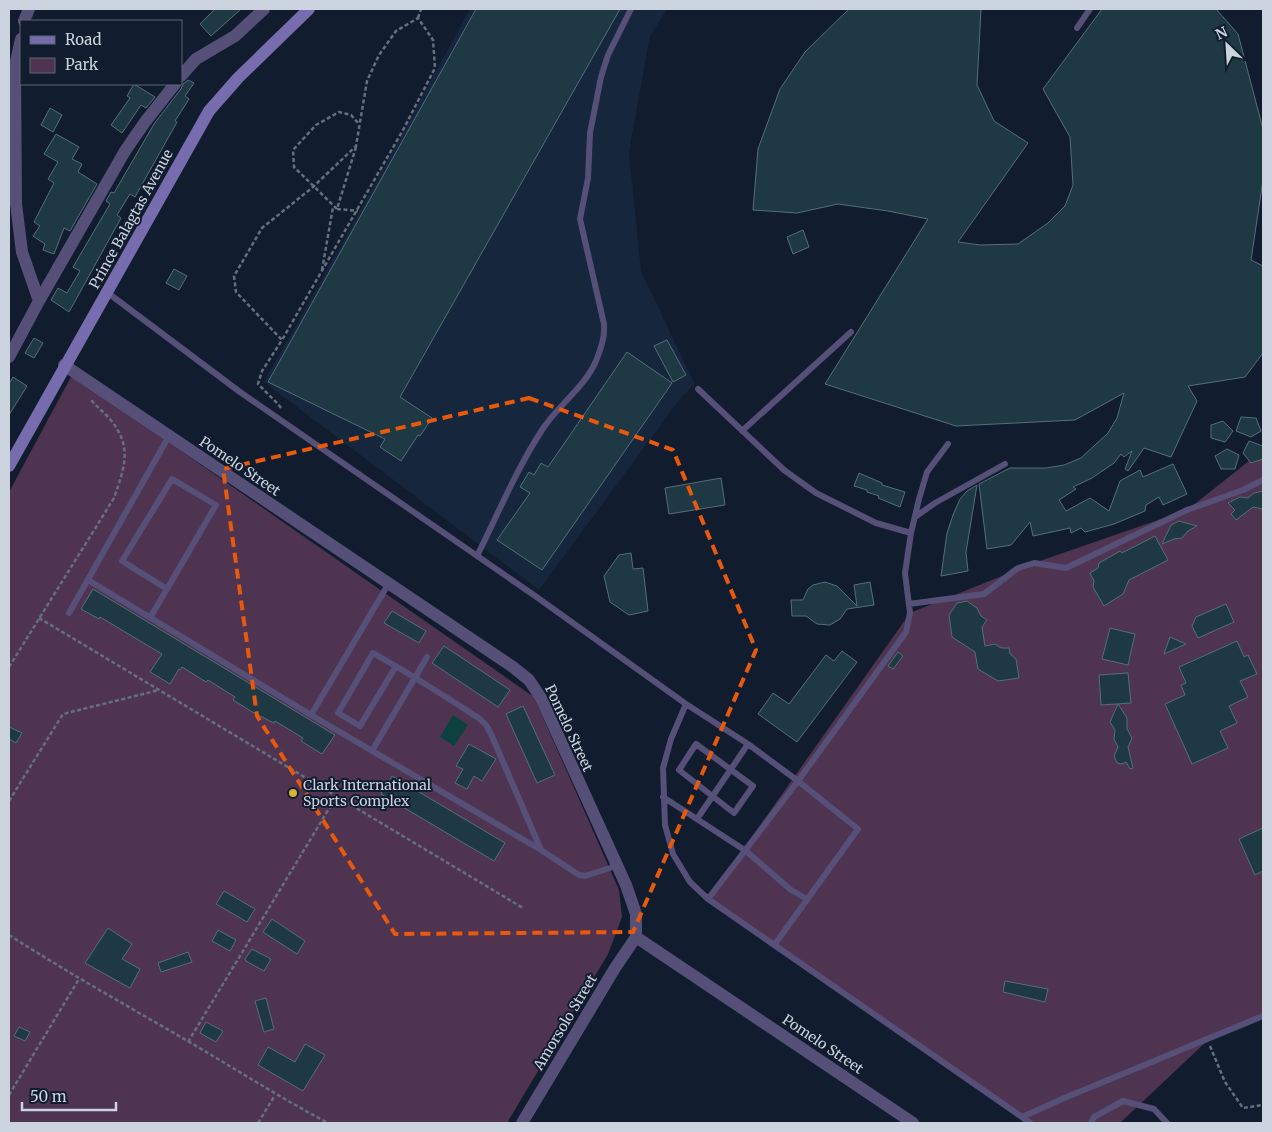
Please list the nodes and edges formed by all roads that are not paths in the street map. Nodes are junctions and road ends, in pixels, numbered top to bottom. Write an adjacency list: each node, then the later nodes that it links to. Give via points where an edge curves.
1 (264, 9): 7 (street, via 235,36 196,59)
2 (309, 9): 9 (main road, Prince Balagtas Avenue, via 209,110)
3 (631, 9): 23 (lane, via 601,77 590,133 588,178 580,220 604,324 604,341 596,362 552,416 524,460)
4 (1090, 9): 5 (lane)
5 (1077, 28)
6 (20, 44): 10 (street, via 15,66 16,204 22,252)
7 (182, 75)
8 (174, 85): 10 (street, via 125,151)
9 (108, 293): 13 (main road, Prince Balagtas Avenue); 23 (lane, via 240,392)
10 (39, 301): 12 (street)
11 (851, 332): 15 (lane)
12 (9, 357)
13 (64, 364): 16 (street, Pomelo Street); 19 (main road, Prince Balagtas Avenue)
14 (698, 389): 15 (lane)
15 (742, 431): 22 (lane, via 784,470 816,493 876,523)
16 (169, 436): 24 (lane); 25 (street, Pomelo Street)
17 (948, 444): 21 (lane, via 927,472)
18 (1005, 464): 21 (lane)
19 (9, 466)
20 (1263, 480): 27 (lane, via 1187,510 1066,568 1034,564 1018,568 984,594)
21 (915, 517): 22 (lane)
22 (911, 534): 27 (lane, via 905,573)
23 (477, 556): 33 (lane)
24 (88, 580): 28 (lane); 29 (lane)
25 (389, 583): 34 (lane); 44 (street, Pomelo Street, via 529,680 541,698)
26 (167, 588): 26 (lane, via 216,505 172,479 122,561); 29 (lane)
27 (909, 604): 38 (lane, via 906,632)
28 (68, 613)
29 (150, 618): 34 (lane)
30 (427, 657): 32 (lane)
31 (396, 666): 31 (lane, via 360,726 338,713 373,653); 32 (lane)
32 (417, 678): 36 (lane); 42 (lane, via 486,725)
33 (686, 704): 35 (lane); 39 (lane, via 663,768)
34 (310, 715): 36 (lane)
35 (748, 744): 37 (lane); 38 (lane)
36 (372, 751): 42 (lane)
37 (730, 770): 40 (lane); 40 (lane, via 752,786 734,813); 40 (lane, via 696,744 679,770)
38 (798, 781): 43 (lane); 46 (lane, via 858,829)
39 (663, 797): 41 (lane); 45 (lane, via 664,825 673,854 690,882)
40 (712, 797): 41 (lane)
41 (696, 819): 43 (lane)
42 (541, 850): 44 (lane, via 582,876)
43 (746, 851): 45 (lane); 46 (lane)
44 (616, 866): 47 (street, Pomelo Street, via 636,914)
45 (708, 899): 48 (lane)
46 (806, 899): 48 (lane)
47 (636, 937): 51 (street, Amorsolo Street); 52 (street, Pomelo Street)
48 (775, 944): 50 (lane)
49 (1263, 1016): 50 (lane)
50 (1022, 1117): 53 (lane)
51 (522, 1123)
52 (914, 1123)
53 (1030, 1123)
54 (1091, 1123): 55 (lane, via 1123,1101 1154,1109)
55 (1168, 1123)

